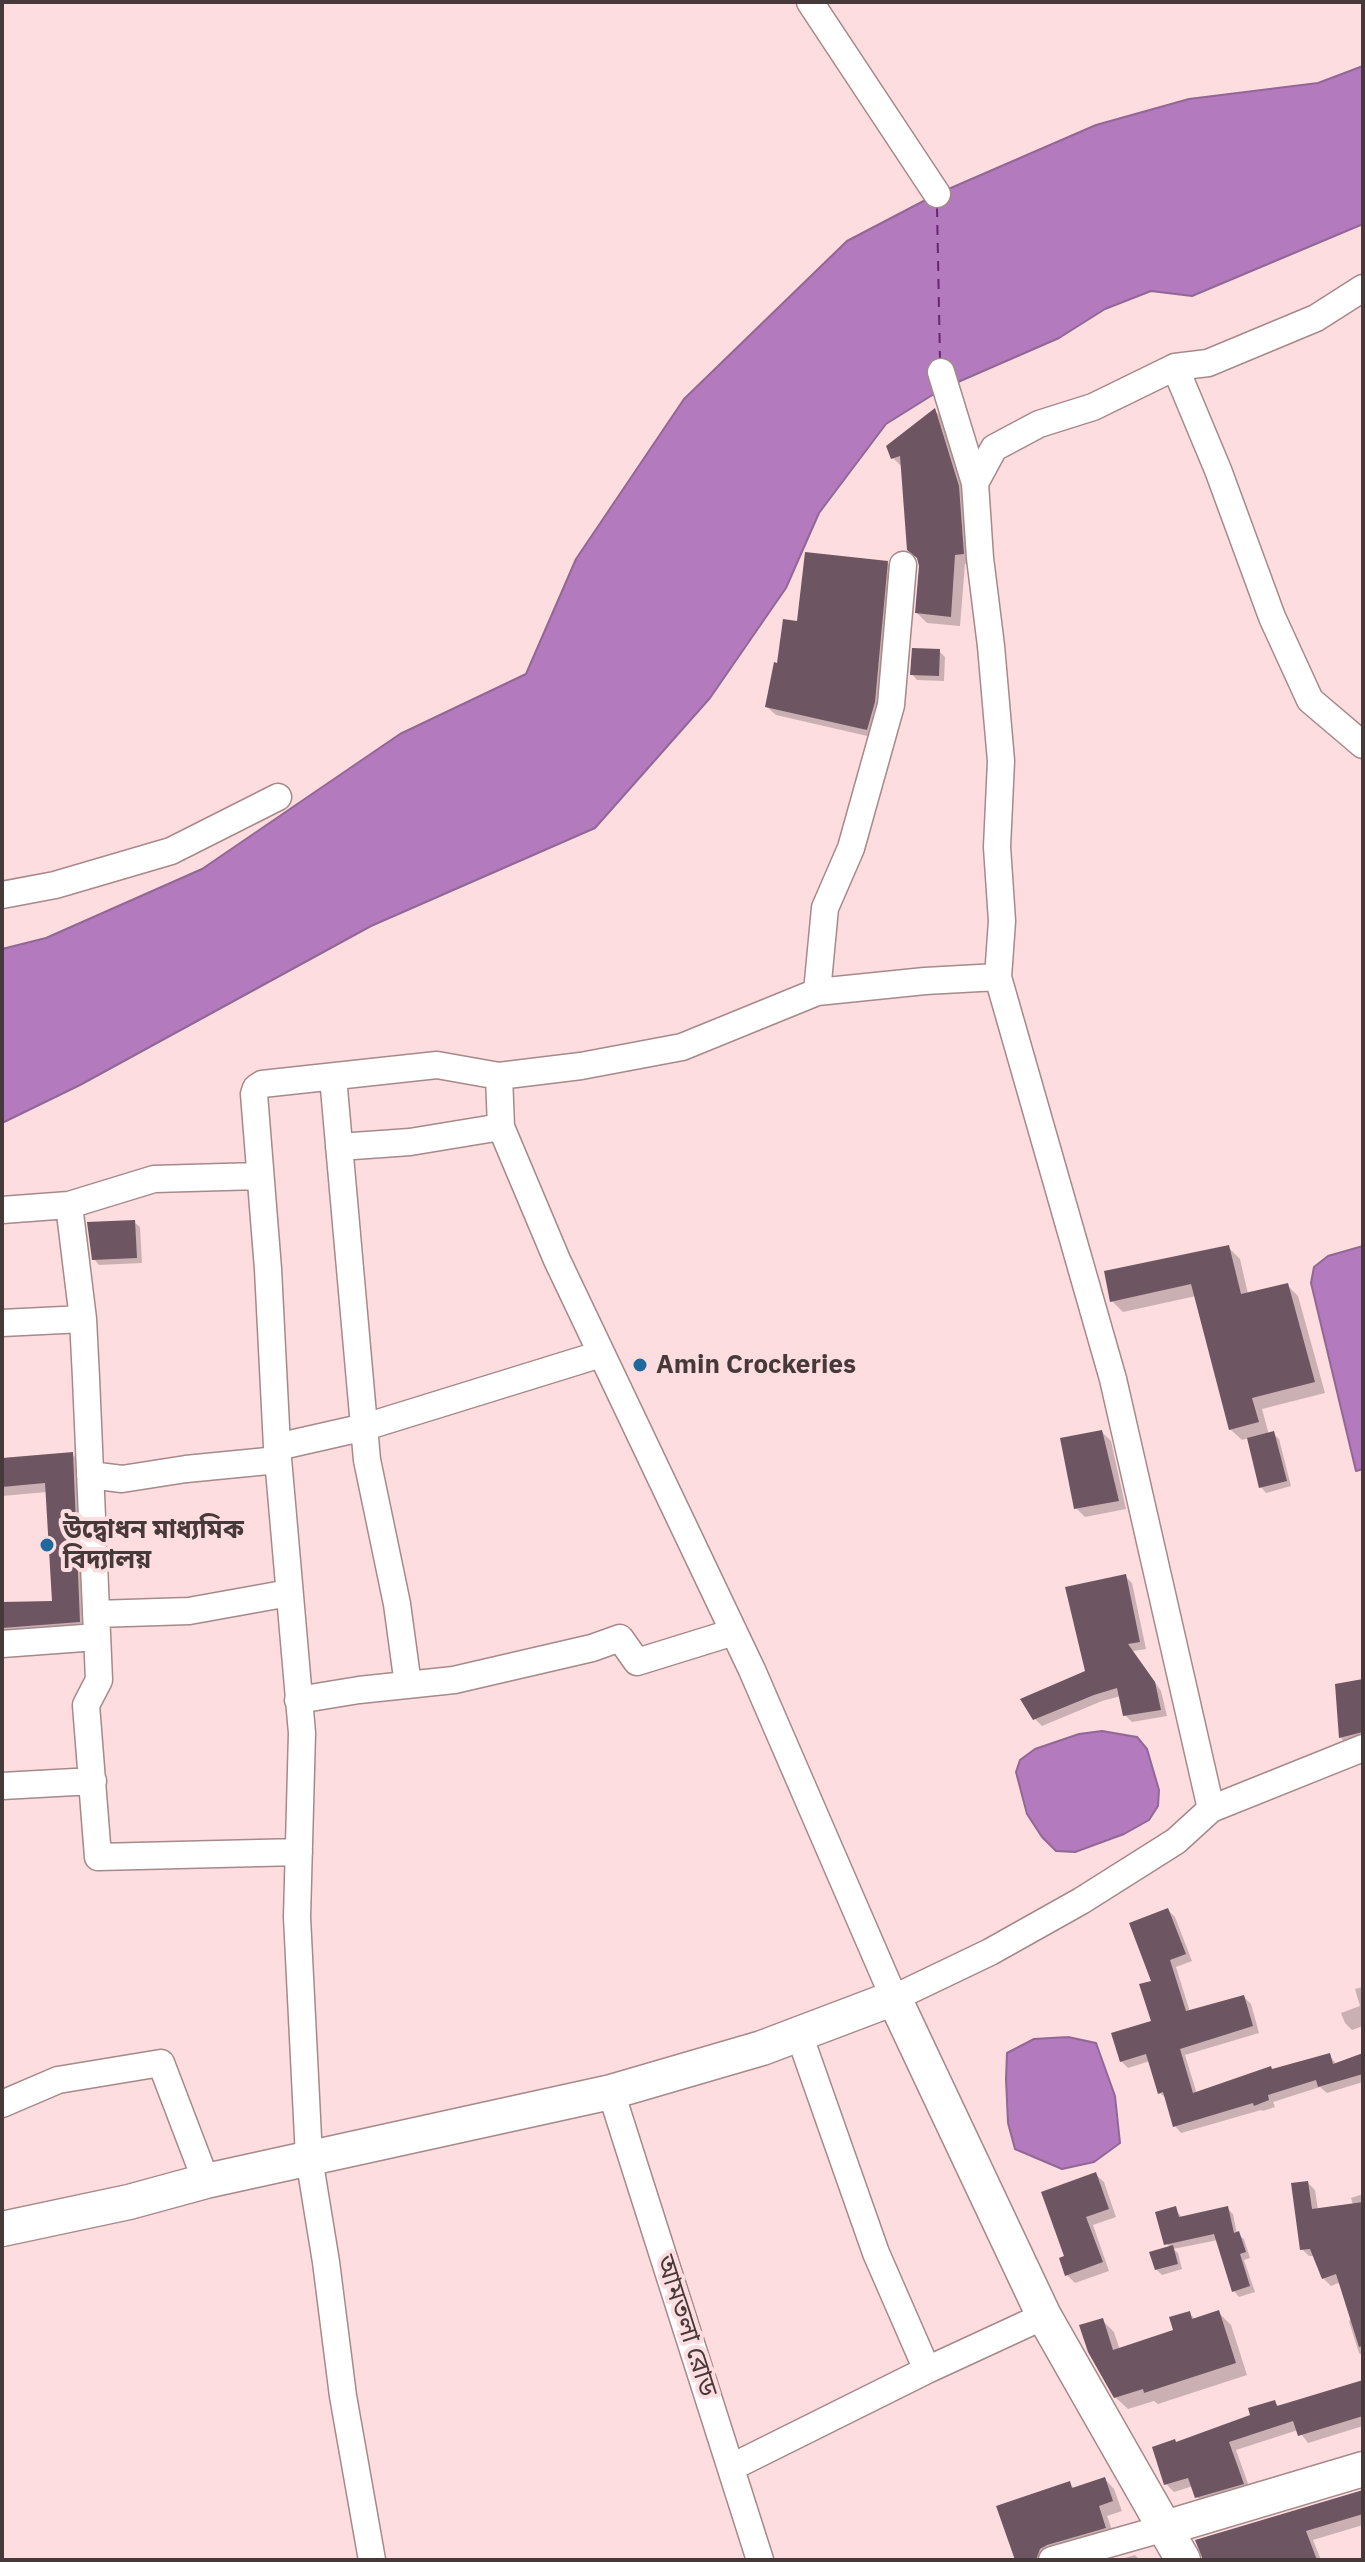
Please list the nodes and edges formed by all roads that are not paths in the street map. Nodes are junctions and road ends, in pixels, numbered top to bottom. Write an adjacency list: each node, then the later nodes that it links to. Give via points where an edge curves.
1 (810, 2): 2 (street)
2 (937, 194)
3 (1363, 288): 4 (street, via 1316,318 1208,363)
4 (1175, 367): 6 (street, via 994,448); 8 (street, via 1272,617 1310,700)
5 (941, 372): 6 (street)
6 (975, 483): 11 (street, via 1001,761)
7 (903, 565): 12 (street, via 891,705 851,848 825,908)
8 (1363, 745)
9 (278, 797): 10 (street, via 171,851)
10 (2, 895)
11 (998, 977): 12 (street); 35 (street, via 1113,1379)
12 (817, 992): 13 (street, via 682,1047)
13 (499, 1076): 14 (street, via 437,1065); 15 (street)
14 (333, 1077): 16 (street); 17 (street, via 256,1088)
15 (501, 1127): 16 (street); 22 (street)
16 (339, 1147): 23 (street)
17 (259, 1176): 18 (street, via 154,1179); 24 (street)
18 (69, 1205): 19 (street); 20 (street)
19 (2, 1210)
20 (83, 1319): 21 (street); 25 (street)
21 (2, 1323)
22 (601, 1354): 23 (street); 28 (street)
23 (365, 1427): 24 (street); 30 (street)
24 (278, 1454): 25 (street, via 122,1479); 26 (street)
25 (90, 1475): 27 (street)
26 (289, 1593): 27 (street); 31 (street)
27 (96, 1625): 29 (street); 33 (street, via 99,1680 86,1705)
28 (734, 1632): 30 (street, via 637,1662 620,1638 454,1680); 37 (street)
29 (2, 1644)
30 (408, 1685): 31 (street)
31 (298, 1700): 36 (street)
32 (1363, 1748): 35 (street)
33 (93, 1781): 34 (street); 36 (street, via 98,1857)
34 (2, 1786)
35 (1211, 1809): 37 (street, via 1176,1841 1081,1901)
36 (299, 1852): 41 (street, via 297,1917)
37 (894, 1998): 38 (main road); 44 (main road)
38 (799, 2034): 39 (main road); 45 (street, via 876,2253)
39 (611, 2092): 41 (main road); 46 (street, আমতলা রোড)
40 (2, 2104): 42 (street, via 58,2080 161,2063)
41 (309, 2158): 42 (main road); 49 (street)
42 (206, 2181): 43 (main road)
43 (2, 2229)
44 (1044, 2316): 45 (street); 48 (main road)
45 (927, 2370): 46 (street)
46 (732, 2467): 50 (street, আমতলা রোড)
47 (1363, 2469): 48 (main road)
48 (1165, 2528): 51 (street); 52 (main road)
49 (372, 2560)
50 (760, 2560)
51 (1052, 2560)
52 (1183, 2560)

